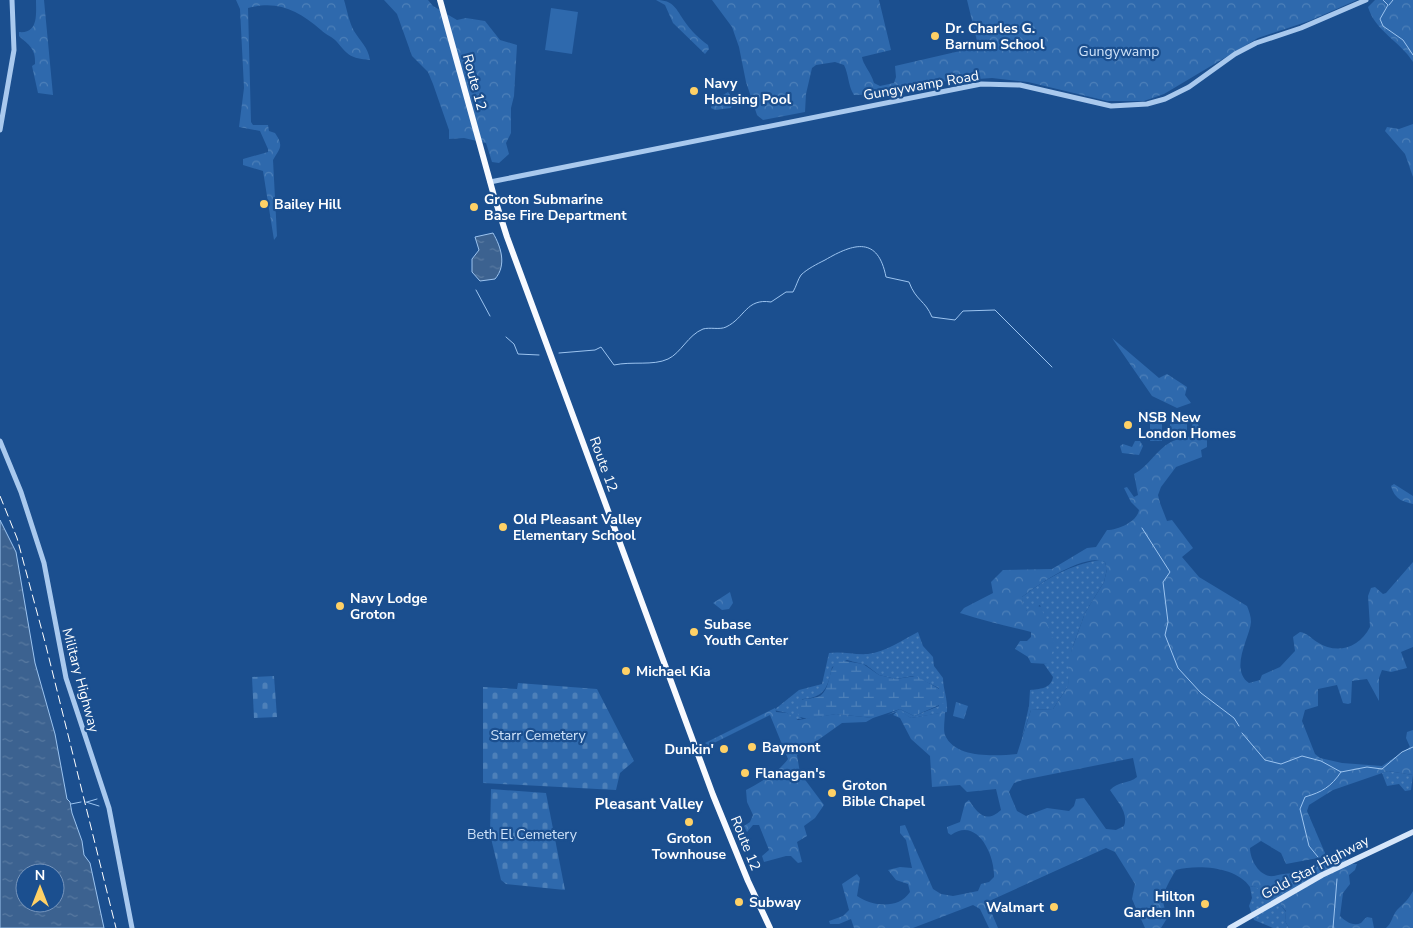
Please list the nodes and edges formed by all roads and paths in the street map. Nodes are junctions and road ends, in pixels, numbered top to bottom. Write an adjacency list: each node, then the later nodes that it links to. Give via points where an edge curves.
1 (12, 0): 4 (street, via 14,50)
2 (440, 0): 5 (highway, Route 12)
3 (1366, 0): 5 (street, Gungywamp Road, via 1256,43 1173,96 1147,104 1111,106 1020,85 972,86)
4 (0, 130)
5 (490, 182): 9 (highway, Route 12, via 713,795)
6 (0, 441): 8 (street, Military Highway, via 40,548 66,678 110,808)
7 (1413, 832): 10 (main road, Gold Star Highway, via 1322,875)
8 (132, 928)
9 (770, 928)
10 (1230, 928)

